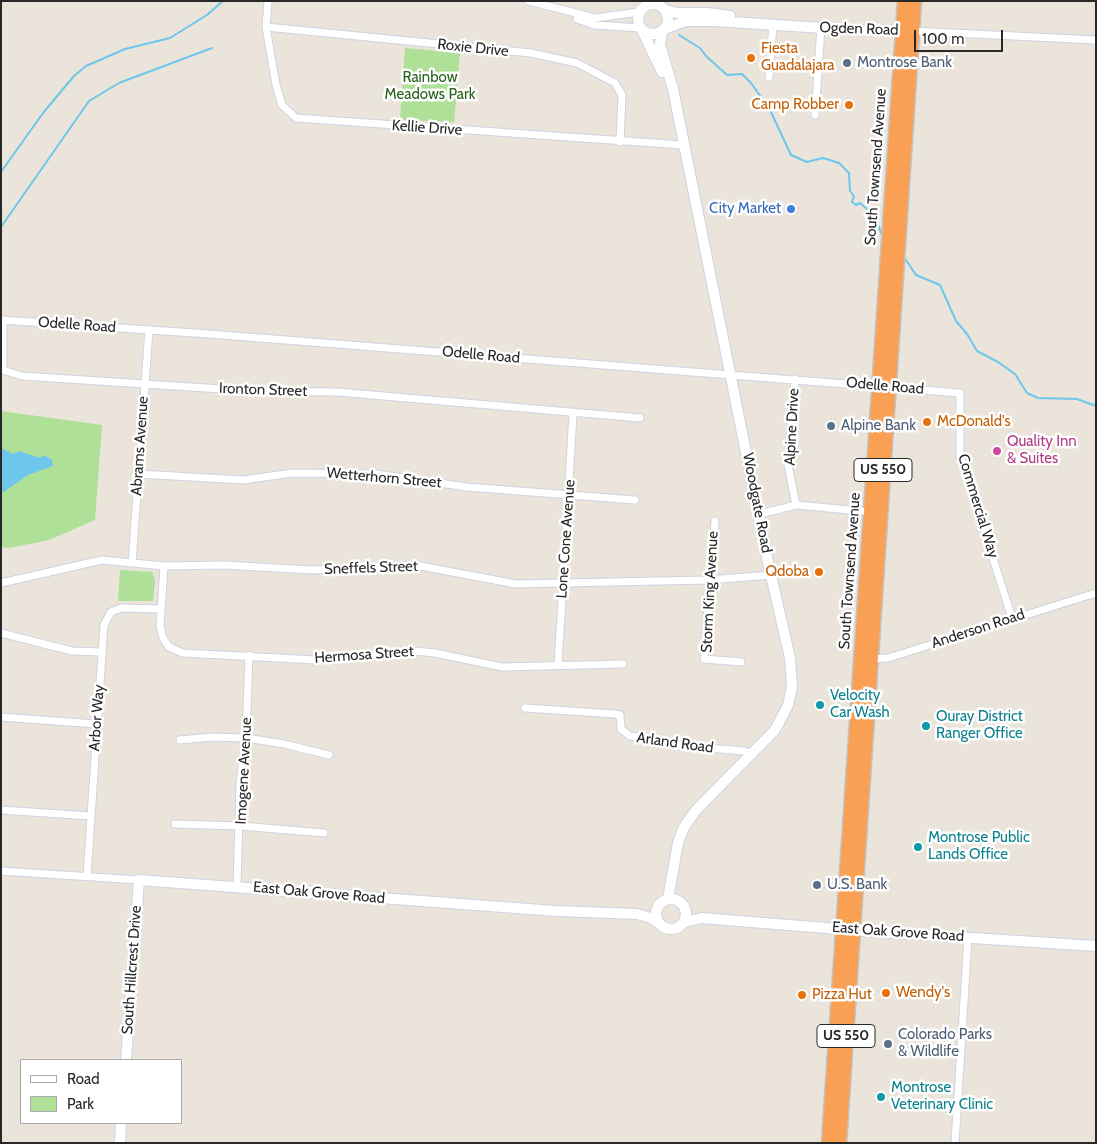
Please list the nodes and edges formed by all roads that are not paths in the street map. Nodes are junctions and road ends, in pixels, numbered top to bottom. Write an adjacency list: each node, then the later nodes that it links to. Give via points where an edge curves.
1 (268, 1): 9 (street, Kellie Drive)
2 (529, 1): 5 (street)
3 (904, 1): 13 (highway, South Townsend Avenue / US 550)
4 (915, 1): 13 (highway, South Townsend Avenue / US 550)
5 (549, 6): 7 (street, via 595,18); 11 (street, via 594,25)
6 (662, 6): 7 (street, via 649,4); 8 (street, Ogden Road, via 677,14 719,14); 12 (street, via 667,22)
7 (641, 8): 11 (street, via 638,20)
8 (773, 24): 10 (street, Ogden Road); 12 (street, Ogden Road, via 686,21); 15 (street)
9 (266, 27): 18 (street, Roxie Drive, via 531,53 577,63 615,83 622,96); 18 (street, Kellie Drive, via 282,105 296,118)
10 (821, 27): 13 (street, Ogden Road); 17 (street)
11 (641, 29): 12 (street, via 654,34); 16 (street, Woodgate Road)
12 (663, 30): 16 (street, Woodgate Road, via 660,44)
13 (907, 31): 14 (street, Ogden Road); 20 (highway, South Townsend Avenue / US 550, via 889,220); 20 (highway, South Townsend Avenue / US 550, via 899,231)
14 (1096, 40)
15 (769, 77)
16 (675, 103): 19 (street, Woodgate Road)
17 (815, 115)
18 (620, 142): 19 (street, Kellie Drive)
19 (683, 145): 23 (street, Woodgate Road)
20 (890, 281): 26 (highway, South Townsend Avenue / US 550)
21 (2, 320): 22 (street, Odelle Road); 25 (street, Ironton Street, via 3,370 22,376)
22 (149, 330): 23 (street, Odelle Road); 25 (street, Abrams Avenue)
23 (732, 373): 24 (street, Odelle Road); 35 (street, Woodgate Road)
24 (795, 378): 26 (street, Odelle Road); 33 (street, Alpine Drive, via 788,465)
25 (144, 385): 28 (street, Ironton Street, via 337,392); 30 (street, Abrams Avenue)
26 (883, 386): 27 (street, Odelle Road); 34 (highway, South Townsend Avenue / US 550)
27 (960, 393): 45 (street, Commercial Way, via 960,455)
28 (573, 414): 29 (street, Ironton Street); 31 (street, Lone Cone Avenue)
29 (640, 418)
30 (139, 474): 31 (street, Wetterhorn Street, via 243,480 293,473 376,474 467,486); 37 (street, Abrams Avenue)
31 (570, 494): 32 (street, Wetterhorn Street); 42 (street, Lone Cone Avenue)
32 (635, 500)
33 (796, 505): 34 (street); 35 (street)
34 (875, 512): 49 (highway, South Townsend Avenue / US 550)
35 (760, 514): 39 (street, Woodgate Road)
36 (715, 521): 40 (street, Storm King Avenue)
37 (132, 562): 38 (street, Sneffels Street); 41 (street, Sneffels Street, via 102,560)
38 (164, 566): 42 (street, Sneffels Street, via 224,565 312,570 415,565 508,583); 44 (street)
39 (771, 575): 40 (street, Sneffels Street); 58 (street, Woodgate Road, via 790,658 792,687 781,721)
40 (708, 580): 42 (street, Sneffels Street); 50 (street, Storm King Avenue, via 704,659)
41 (1, 583)
42 (564, 583): 52 (street, Lone Cone Avenue)
43 (1096, 593): 45 (street, Anderson Road)
44 (161, 610): 47 (street, Arbor Way, via 121,608 111,612 104,625); 48 (street, Hermosa Street, via 160,626 169,647 183,653)
45 (1012, 618): 49 (street, Anderson Road, via 888,658)
46 (1, 634): 47 (street, via 72,651)
47 (102, 652): 55 (street, Arbor Way)
48 (249, 656): 52 (street, Hermosa Street, via 316,660 415,651 502,667); 56 (street, Imogene Avenue)
49 (866, 658): 77 (highway, South Townsend Avenue / US 550)
50 (741, 662)
51 (623, 664): 52 (street, Hermosa Street)
52 (558, 665)
53 (525, 708): 58 (street, Arland Road, via 620,715 621,729 630,736 661,744)
54 (1, 717): 55 (street)
55 (96, 724): 61 (street, Arbor Way)
56 (246, 738): 57 (street); 59 (street); 63 (street, Imogene Avenue, via 240,783)
57 (180, 740)
58 (751, 754): 66 (street, Woodgate Road, via 696,809 684,827)
59 (329, 755)
60 (1, 810): 61 (street)
61 (90, 816): 67 (street, Arbor Way)
62 (176, 824): 63 (street)
63 (241, 826): 64 (street); 69 (street, Imogene Avenue)
64 (324, 833)
65 (1, 871): 67 (street, East Oak Grove Road)
66 (674, 871): 70 (street, Woodgate Road); 71 (street, Woodgate Road)
67 (87, 876): 68 (street, East Oak Grove Road)
68 (139, 880): 69 (street, East Oak Grove Road); 80 (street, South Hillcrest Drive)
69 (237, 886): 73 (street, East Oak Grove Road, via 538,910)
70 (673, 899): 71 (street); 72 (street)
71 (654, 909): 73 (street, East Oak Grove Road); 76 (street)
72 (686, 909): 74 (street, East Oak Grove Road); 75 (street)
73 (637, 914): 76 (street, East Oak Grove Road)
74 (701, 918): 75 (street, East Oak Grove Road); 77 (street, East Oak Grove Road)
75 (685, 922): 76 (street, via 676,929)
76 (660, 924)
77 (848, 929): 78 (street, East Oak Grove Road); 83 (highway, South Townsend Avenue / US 550); 84 (highway, South Townsend Avenue / US 550)
78 (968, 938): 79 (street, East Oak Grove Road); 85 (street)
79 (1096, 946)
80 (126, 1059)
81 (121, 1124): 82 (street)
82 (120, 1143)
83 (828, 1143)
84 (840, 1143)
85 (955, 1143)

